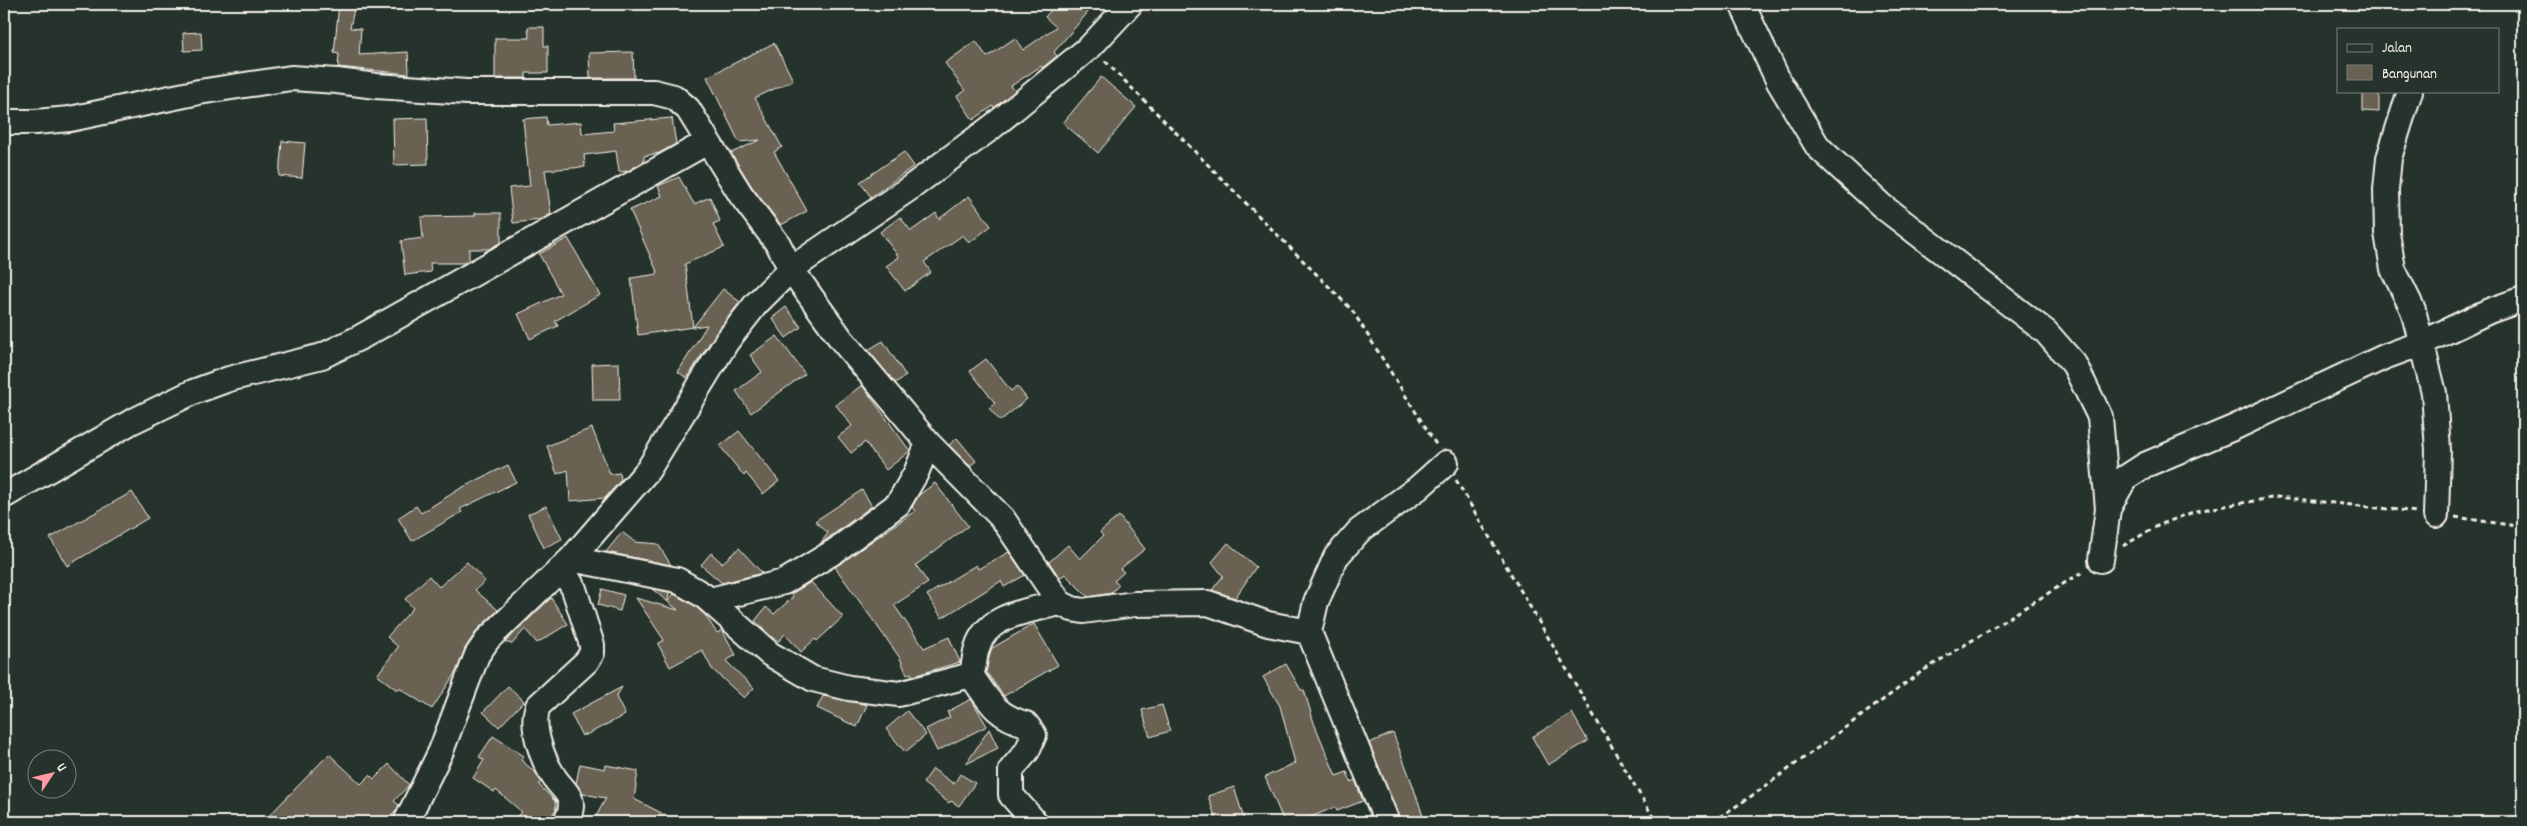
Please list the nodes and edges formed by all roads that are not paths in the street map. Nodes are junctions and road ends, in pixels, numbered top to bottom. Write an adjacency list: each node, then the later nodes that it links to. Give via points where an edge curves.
1 (1130, 4): 6 (street, via 1091,46 992,127 910,188)
2 (1742, 4): 12 (street, via 1778,82 1818,147 1882,206 2046,332 2074,364 2100,417)
3 (2410, 92): 8 (street, via 2389,158 2387,233 2393,269 2413,310)
4 (4, 122): 5 (street, via 70,119 199,92 291,78 467,92 654,92 674,97 688,109)
5 (707, 142): 6 (street, via 778,244); 11 (street, via 362,337 322,356 229,379 193,392 131,422)
6 (791, 269): 9 (street, via 841,339); 15 (street, via 756,304 727,341 648,470)
7 (2523, 299): 8 (street, via 2489,311)
8 (2422, 343): 12 (street, via 2384,356 2233,428 2145,465 2125,478); 13 (street, via 2434,393 2438,450)
9 (928, 443): 16 (street, via 898,504 835,551 784,582); 17 (street, via 1003,519)
10 (1446, 463): 18 (street, via 1418,488 1359,530 1336,557 1316,602)
11 (4, 496)
12 (2108, 509): 14 (street)
13 (2436, 515)
14 (2101, 560)
15 (566, 564): 16 (street, via 677,580); 21 (street, via 488,639 478,654 441,750); 22 (street, via 592,653 538,706 534,716 547,765 570,799)
16 (710, 600): 19 (street, via 770,654 813,680 899,694)
17 (1060, 603): 18 (street, via 1083,611 1135,604 1208,603 1268,624); 19 (street, via 1007,615 986,632 977,647)
18 (1309, 632): 20 (street)
19 (971, 675): 23 (street, via 996,710 1009,719 1026,724 1034,735 1027,751 1011,770 1011,795)
20 (1379, 820)
21 (406, 822)
22 (566, 822)
23 (1035, 822)

